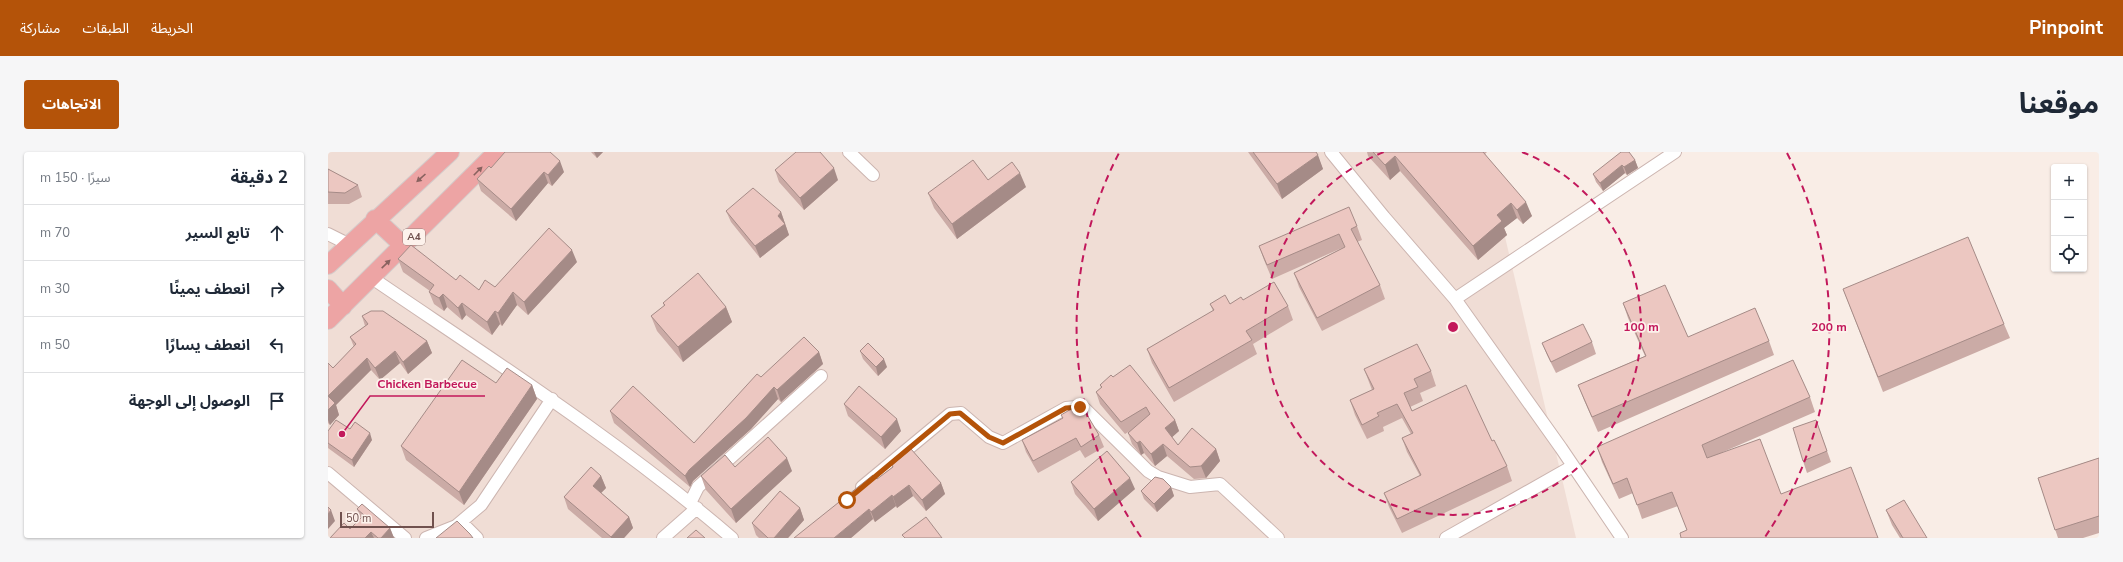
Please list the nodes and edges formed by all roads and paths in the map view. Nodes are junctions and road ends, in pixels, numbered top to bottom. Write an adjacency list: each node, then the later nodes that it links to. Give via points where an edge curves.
1 (450, 152): 7 (highway, one-way to 7)
2 (497, 152): 10 (highway, A4, one-way to 2)
3 (849, 152): 6 (street)
4 (1331, 152): 14 (street)
5 (1675, 152): 14 (street)
6 (873, 175)
7 (375, 219): 9 (highway); 10 (highway)
8 (328, 234): 9 (street)
9 (348, 244): 11 (highway)
10 (404, 246): 12 (highway, A4, one-way to 10)
11 (328, 265)
12 (372, 278): 15 (highway, A4); 18 (street)
13 (328, 289): 15 (highway)
14 (1455, 299): 19 (street)
15 (343, 306): 16 (highway, A4)
16 (328, 320)
17 (821, 376): 22 (street, via 698,487)
18 (552, 399): 22 (street); 23 (street, via 481,505)
19 (1573, 466): 30 (street); 31 (street)
20 (328, 473): 24 (street)
21 (855, 493): 29 (street, via 950,414 960,413 989,437 1003,443 1066,408 1076,407 1085,409 1148,471 1158,477 1190,487 1220,484)
22 (694, 506): 27 (street); 28 (street)
23 (461, 522): 25 (street); 26 (street)
24 (405, 538)
25 (426, 538)
26 (477, 538)
27 (663, 538)
28 (732, 538)
29 (1278, 538)
30 (1446, 538)
31 (1622, 538)

